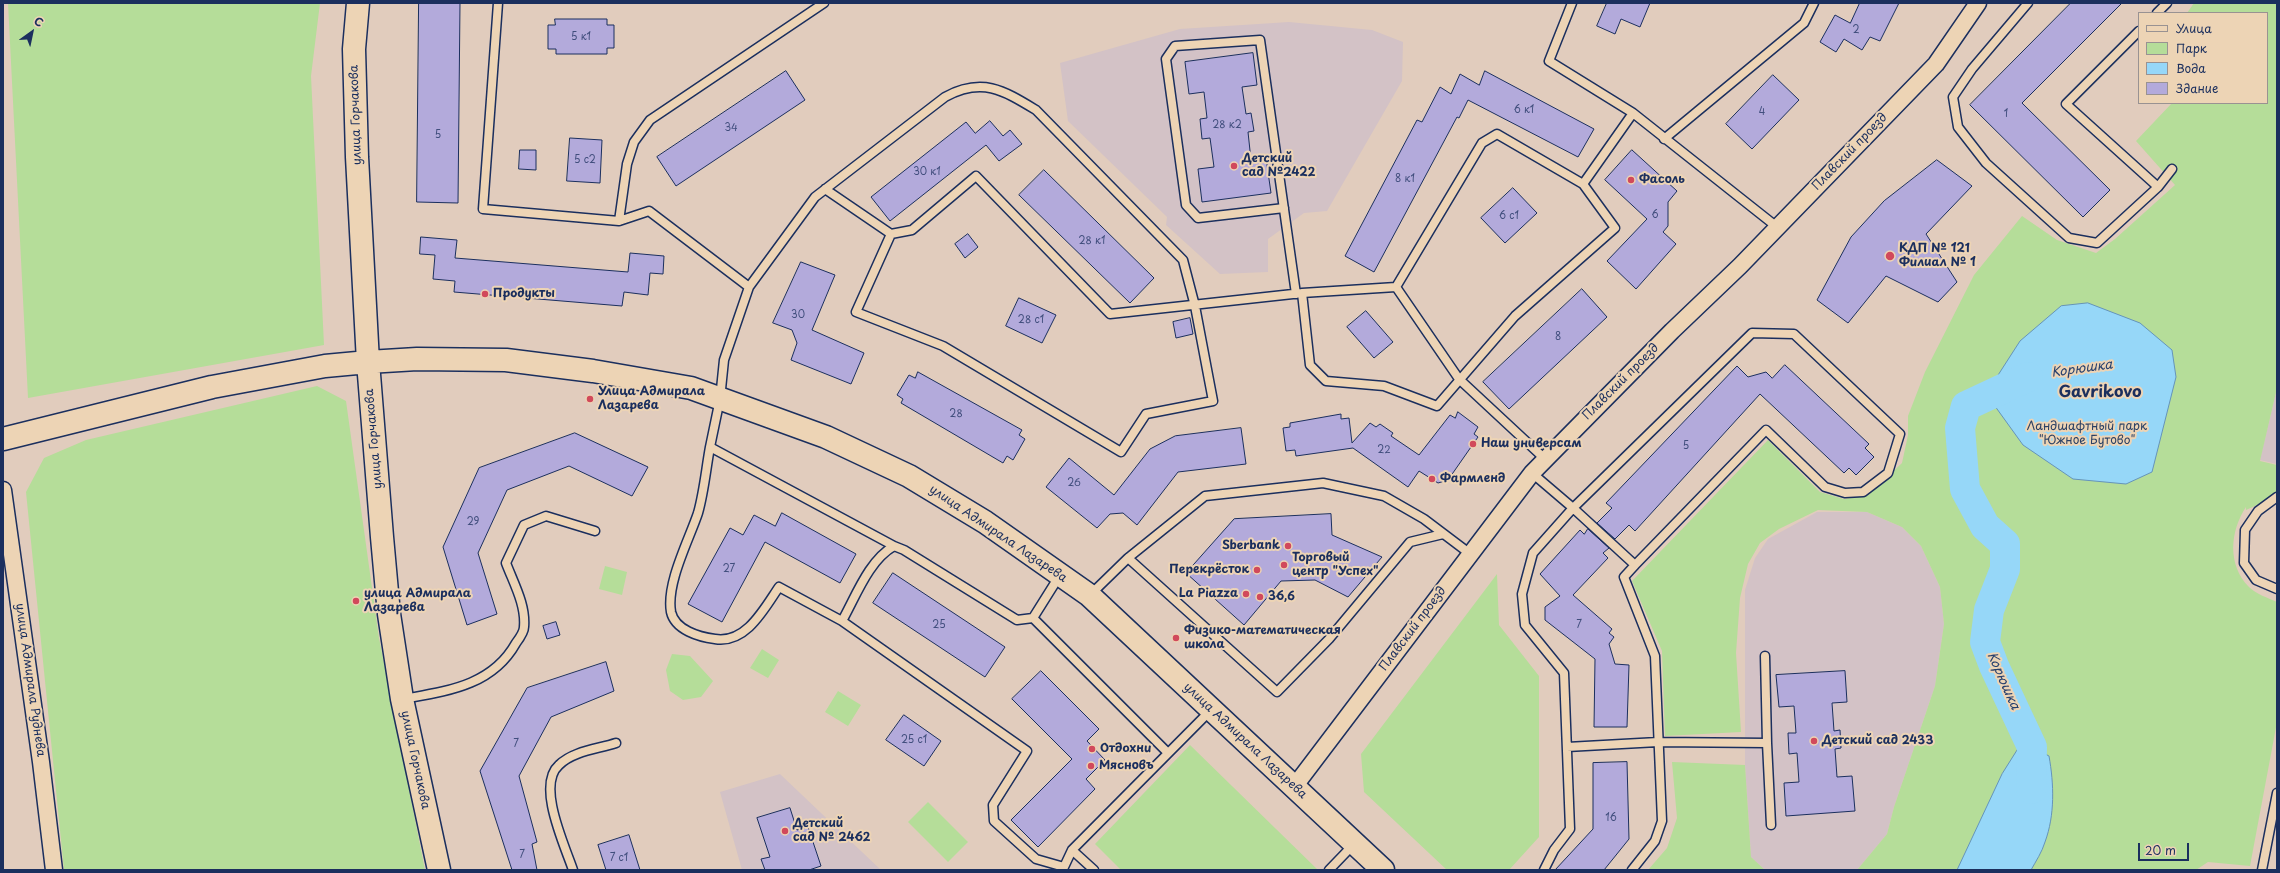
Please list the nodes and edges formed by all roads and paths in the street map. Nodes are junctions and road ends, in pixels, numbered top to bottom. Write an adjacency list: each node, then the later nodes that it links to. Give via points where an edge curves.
1 (358, 3): 25 (street, улица Горчакова, via 354,50)
2 (498, 3): 18 (lane, via 483,209)
3 (824, 3): 18 (lane, via 650,120 634,142 627,164)
4 (1572, 3): 11 (lane, via 1549,61)
5 (1814, 3): 12 (lane, via 1804,23)
6 (1978, 3): 19 (street, Плавский проезд, via 1936,64)
7 (2028, 3): 15 (lane, via 1972,69 1953,97 1958,127 1986,163 2069,238 2097,243)
8 (2167, 3): 9 (lane)
9 (2158, 12)
10 (2138, 32): 15 (lane, via 2066,104)
11 (1633, 114): 12 (lane); 14 (lane)
12 (1664, 139): 19 (lane)
13 (2172, 168): 15 (lane)
14 (1583, 184): 22 (lane, via 1497,134 1482,143); 26 (lane, via 1615,228 1515,316)
15 (2158, 187)
16 (825, 189): 20 (lane); 21 (lane, via 815,197); 24 (lane, via 945,97 961,88 974,86 1007,92 1036,110 1183,260)
17 (1284, 208): 17 (lane, via 1198,218 1186,205 1166,59 1175,46 1260,40); 23 (lane)
18 (619, 221): 21 (lane, via 649,211)
19 (1777, 227): 30 (street, Плавский проезд)
20 (891, 234): 24 (lane, via 912,230 976,176 1110,314); 24 (lane, via 856,312 943,346 1121,452 1146,414 1213,400)
21 (749, 287): 27 (lane, via 724,360)
22 (1396, 287): 23 (lane); 26 (lane)
23 (1299, 293): 24 (lane); 26 (lane, via 1310,365 1326,381 1384,386 1437,406)
24 (1195, 306)
25 (368, 362): 27 (street, улица Адмирала Лазарева, via 417,359 506,360 593,371 691,388); 28 (street, улица Адмирала Лазарева, via 325,366 212,387); 47 (street, улица Горчакова, via 387,590)
26 (1459, 379): 30 (lane)
27 (720, 399): 29 (lane); 41 (street, улица Адмирала Лазарева, via 826,437 910,476 985,522)
28 (3, 439)
29 (710, 447): 37 (lane); 45 (lane, via 698,511 672,587 671,613 684,630 701,637 721,640 742,633 757,620 779,587)
30 (1545, 459): 31 (street, Плавский проезд)
31 (1532, 473): 34 (lane); 38 (street, Плавский проезд)
32 (3, 490): 59 (street, улица Адмирала Руднева)
33 (2276, 497): 42 (lane, via 2258,511 2245,530 2244,563 2256,580)
34 (1573, 508): 40 (lane); 40 (lane, via 1752,333 1794,334 1900,434 1888,473 1863,492 1845,493 1825,487 1766,430); 52 (lane, via 1533,553 1522,594 1525,625 1564,673)
35 (595, 531): 47 (lane, via 546,516 524,525 506,563 523,606 524,629 511,652 496,669 473,682 445,691)
36 (1444, 534): 38 (lane); 39 (lane, via 1384,496 1323,483 1204,496); 39 (lane, via 1410,542 1329,639 1277,692)
37 (894, 546): 44 (lane, via 1017,620); 45 (lane, via 877,560)
38 (1469, 553): 54 (street, Плавский проезд)
39 (1128, 558): 43 (lane)
40 (1635, 565): 49 (lane, via 1624,577 1655,656)
41 (1060, 575): 43 (street, улица Адмирала Лазарева); 44 (lane)
42 (2277, 589)
43 (1089, 595): 48 (street, улица Адмирала Лазарева)
44 (1033, 618): 53 (lane)
45 (842, 620): 58 (lane, via 1027,751 993,805 994,821 1036,859 1064,867)
46 (1765, 656): 51 (lane)
47 (402, 699): 60 (street, улица Горчакова)
48 (1211, 710): 53 (lane); 54 (street, улица Адмирала Лазарева)
49 (1658, 742): 51 (lane); 52 (lane); 66 (lane, via 1662,821 1655,841)
50 (616, 743): 61 (lane, via 573,755 558,765 549,780 552,807)
51 (1767, 743): 56 (lane)
52 (1567, 747): 65 (lane, via 1570,829 1554,850)
53 (1168, 753): 58 (lane)
54 (1294, 787): 57 (street, улица Адмирала Лазарева)
55 (2277, 793): 67 (lane)
56 (1771, 825)
57 (1354, 843): 63 (lane); 64 (street, улица Адмирала Лазарева)
58 (1072, 850): 62 (lane)
59 (54, 870)
60 (439, 870)
61 (573, 870)
62 (1094, 870)
63 (1329, 870)
64 (1383, 870)
65 (1544, 870)
66 (1632, 870)
67 (2262, 870)

